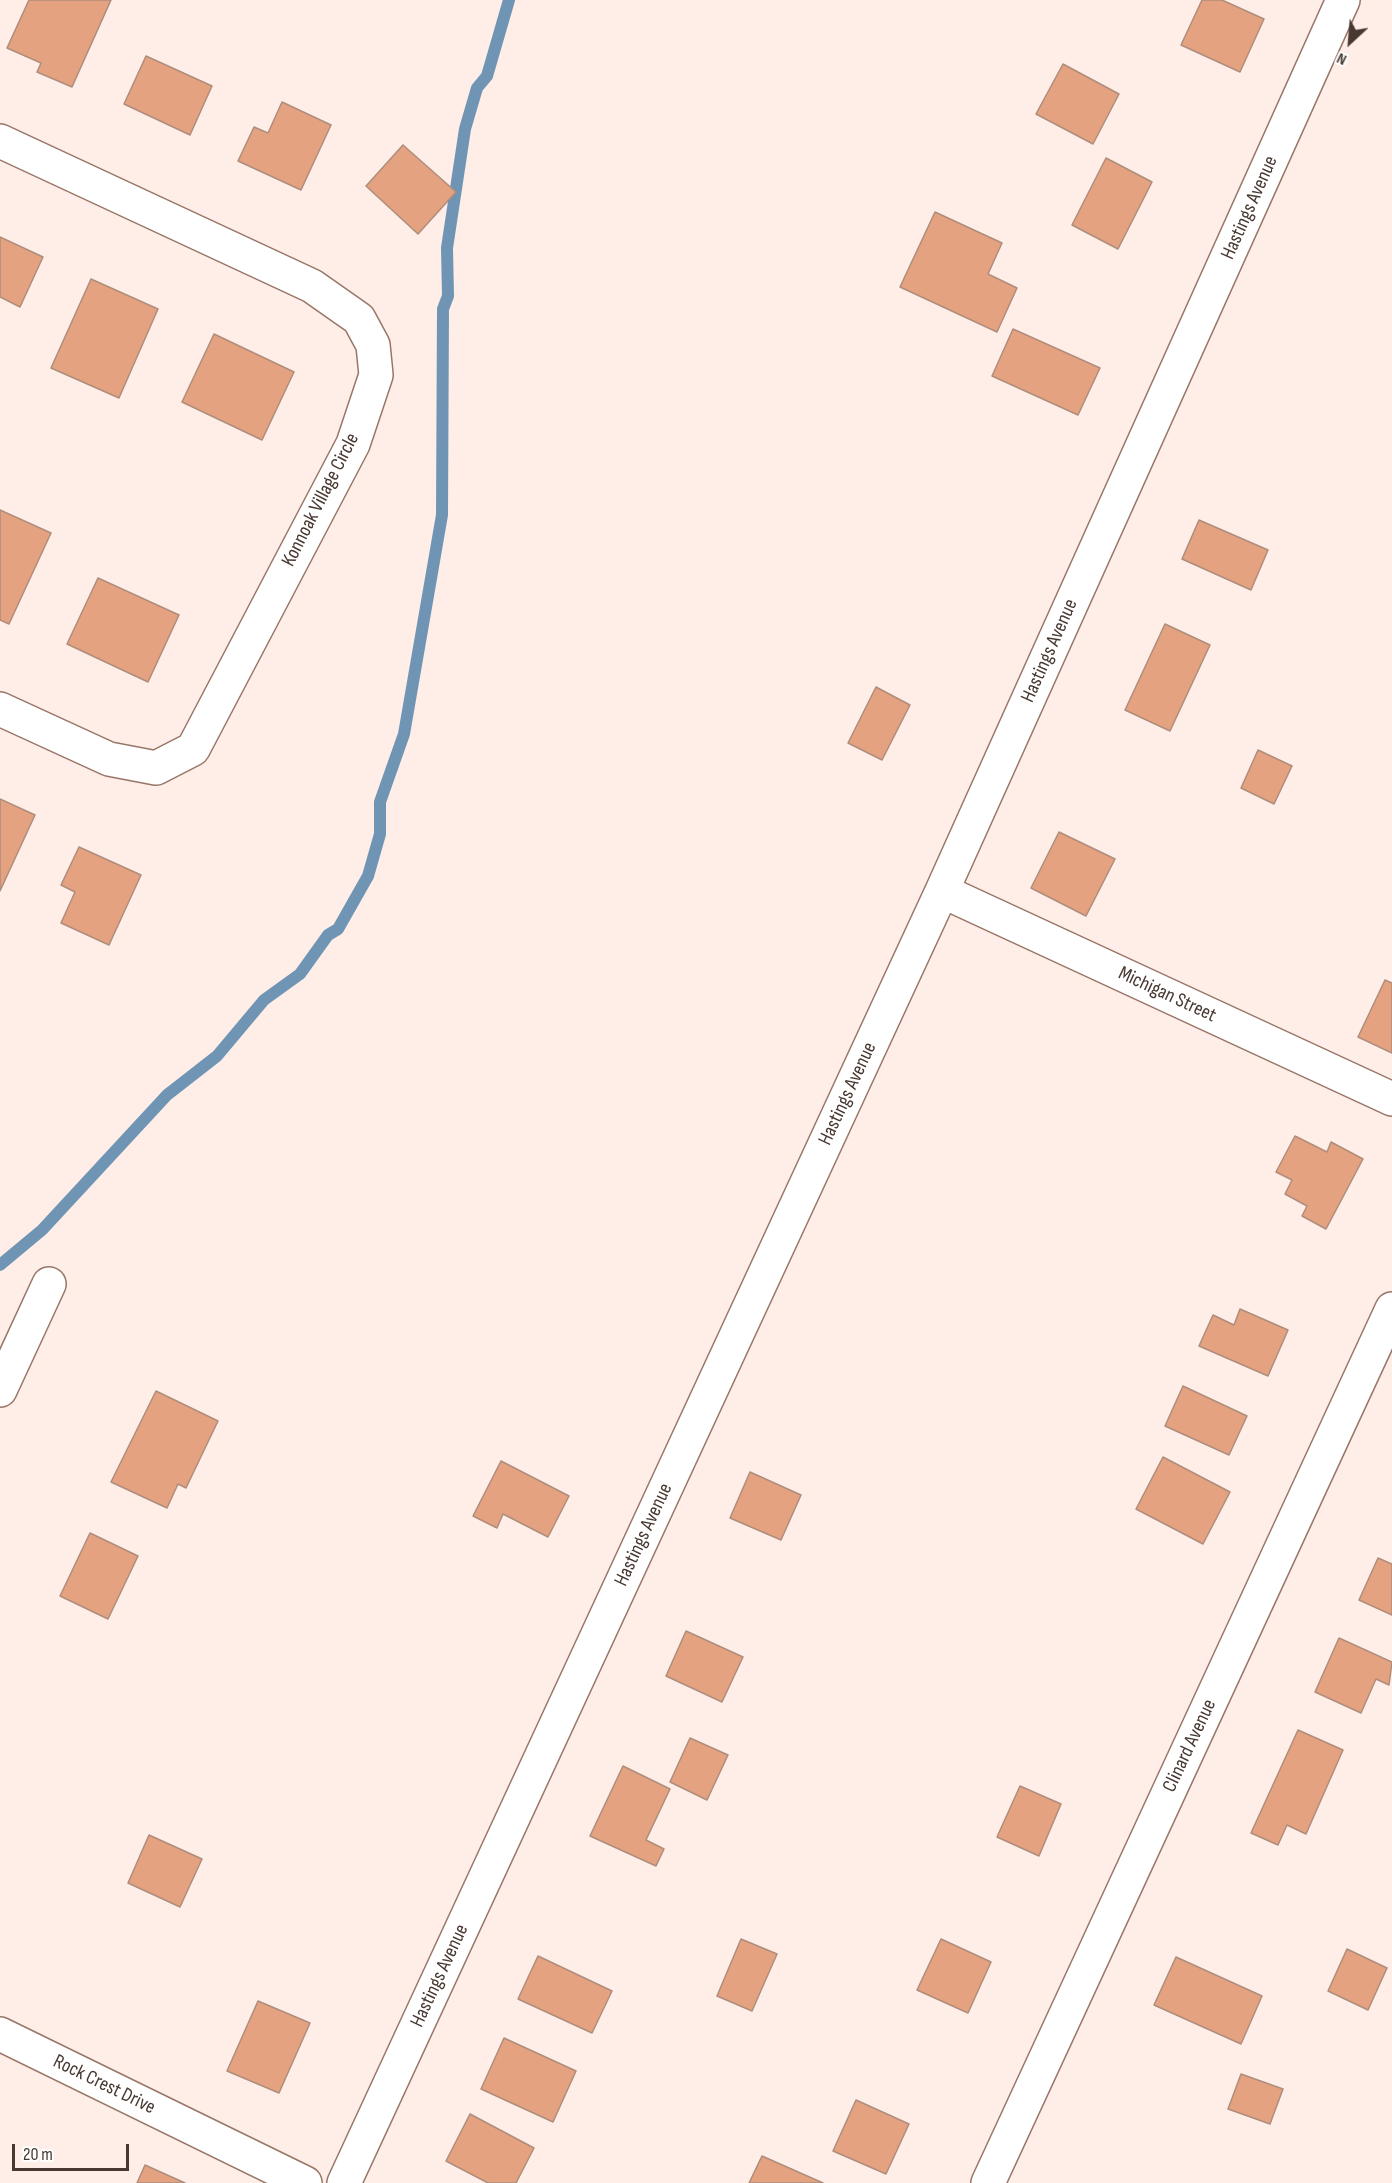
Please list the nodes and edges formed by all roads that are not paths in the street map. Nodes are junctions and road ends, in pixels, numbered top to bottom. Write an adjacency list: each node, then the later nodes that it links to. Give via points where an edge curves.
1 (1343, 0): 4 (street, Hastings Avenue)
2 (0, 141): 3 (street, Konnoak Village Circle, via 312,286 359,319 373,345 375,375 353,444 193,749 156,768 110,759)
3 (0, 710)
4 (942, 891): 5 (street, Michigan Street); 11 (street, Hastings Avenue)
5 (1392, 1099)
6 (49, 1284): 8 (street)
7 (1392, 1309): 12 (street, Clinard Avenue)
8 (0, 1390)
9 (0, 2034): 10 (street, Rock Crest Drive)
10 (305, 2183)
11 (344, 2183)
12 (988, 2183)

